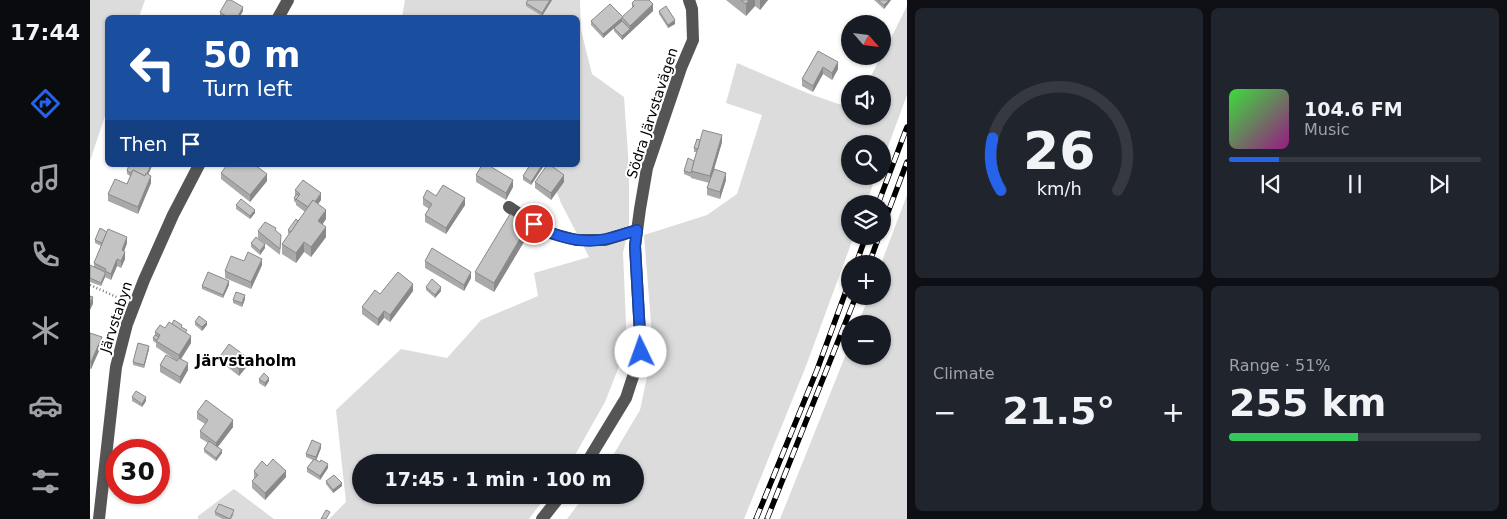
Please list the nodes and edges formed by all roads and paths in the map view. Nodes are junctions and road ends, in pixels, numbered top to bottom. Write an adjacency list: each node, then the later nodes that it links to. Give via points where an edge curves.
1 (288, 0): 3 (street)
2 (688, 0): 6 (street, Södra Järvstavägen, via 692,8 693,40 647,168)
3 (280, 15)
4 (198, 167): 8 (street, Järvstabyn)
5 (509, 207): 6 (street, via 546,232 576,240 605,240)
6 (637, 230): 9 (street, Södra Järvstavägen, via 635,246 641,352 626,398)
7 (90, 285): 8 (path)
8 (134, 305): 11 (street, Järvstabyn, via 116,367)
9 (593, 454)
10 (554, 504): 12 (street)
11 (99, 519)
12 (542, 519)

